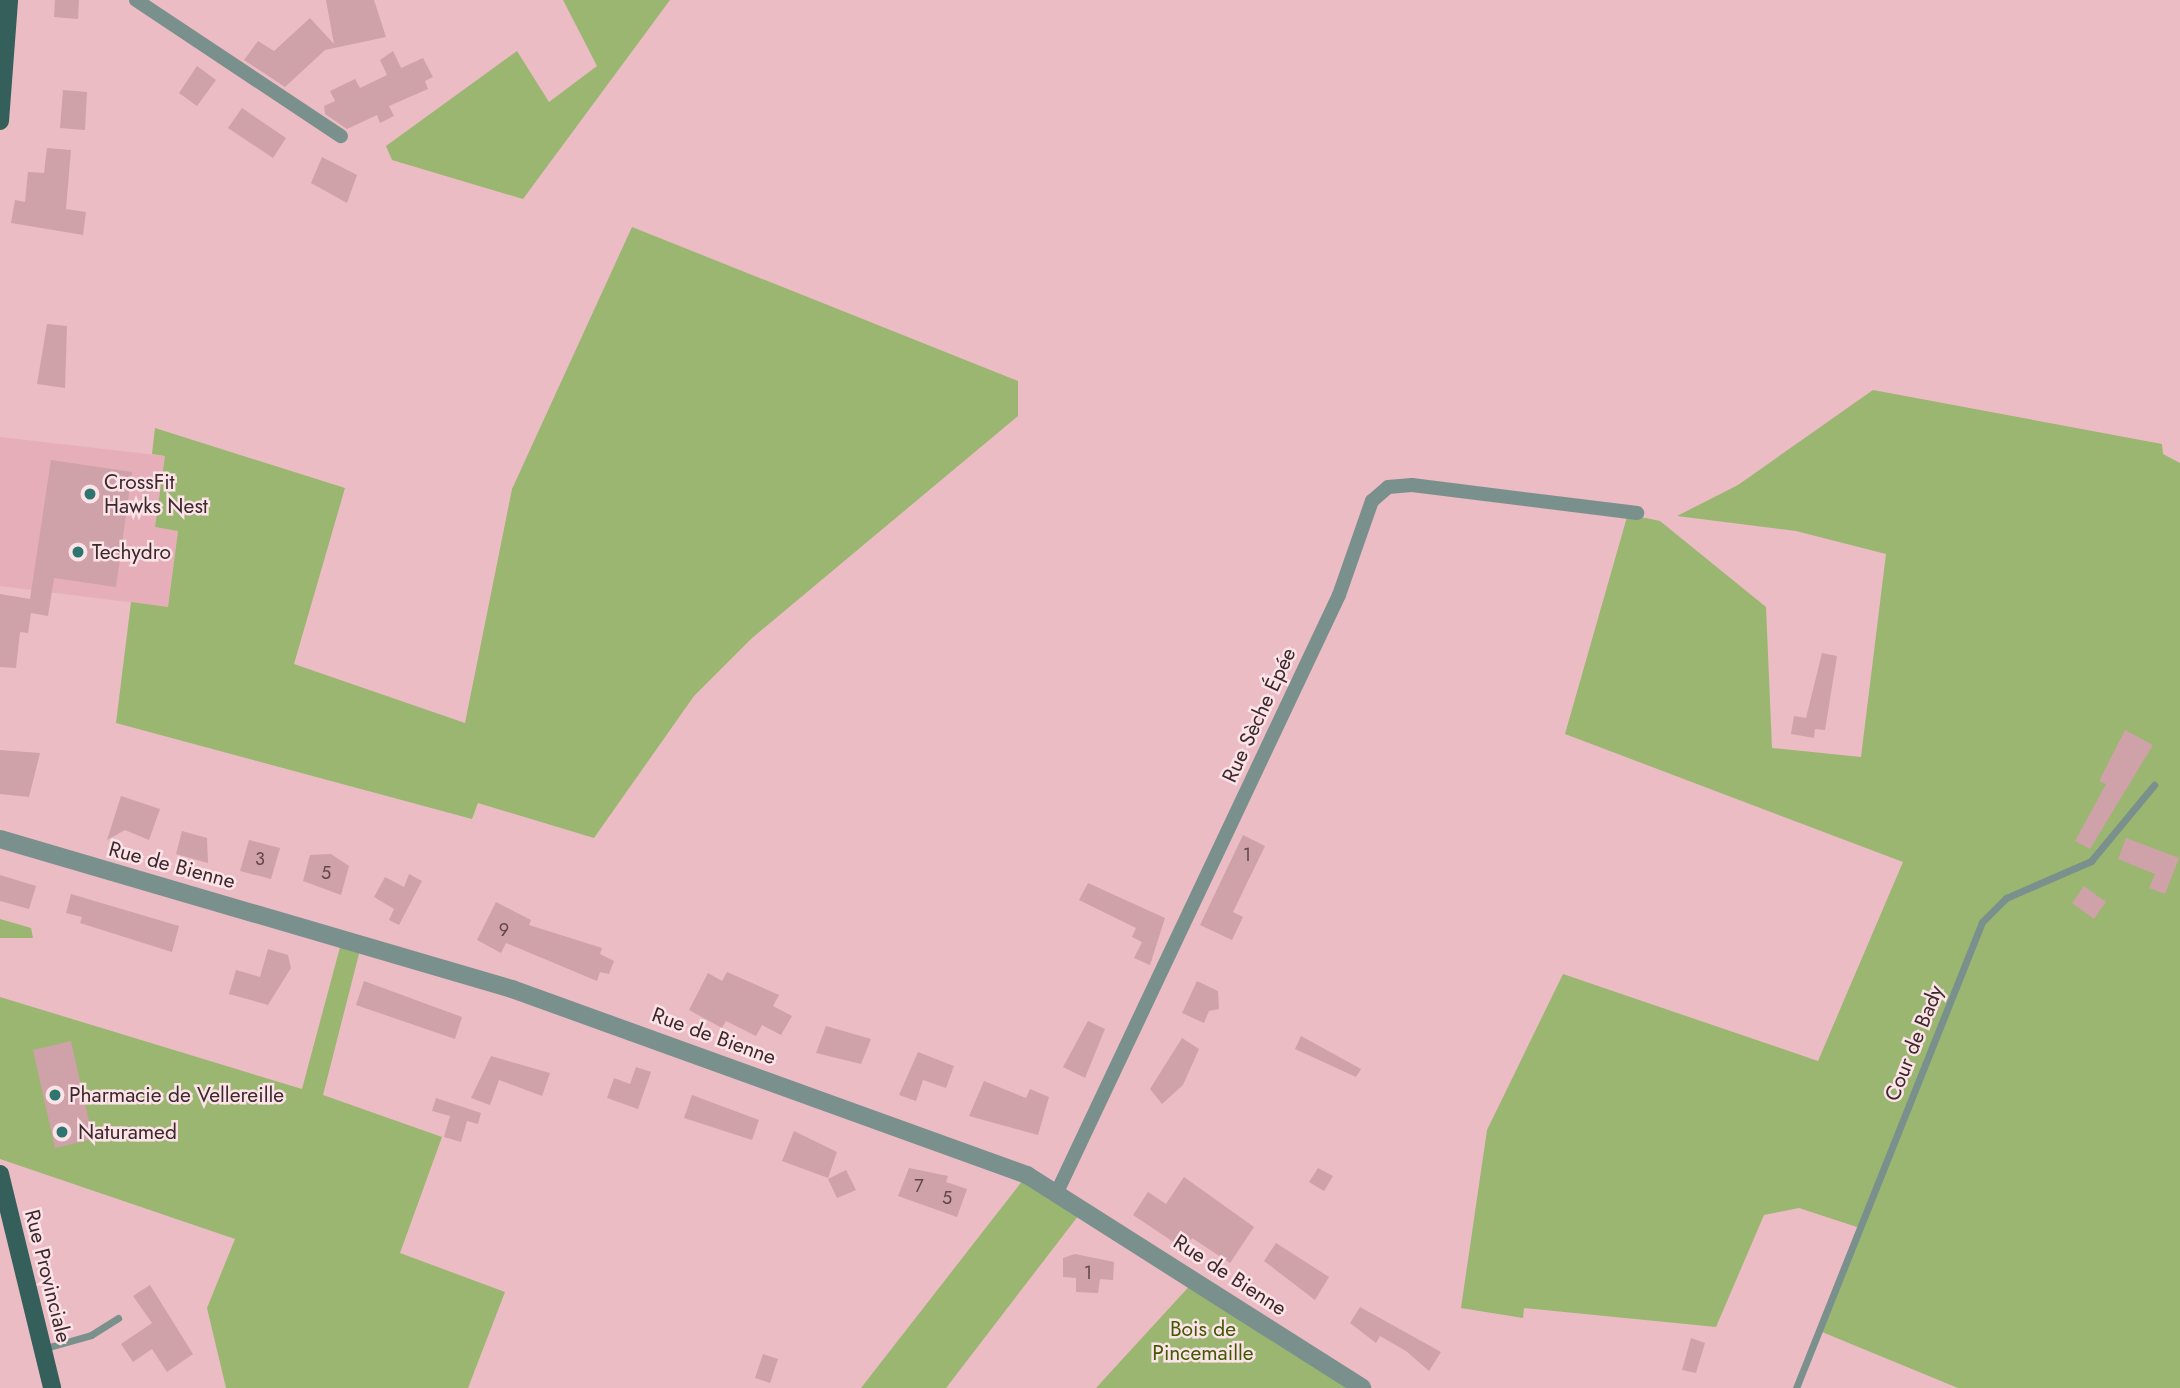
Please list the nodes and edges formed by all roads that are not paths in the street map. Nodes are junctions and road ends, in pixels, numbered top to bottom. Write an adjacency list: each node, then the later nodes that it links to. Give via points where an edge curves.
1 (9, 0): 3 (main road)
2 (136, 0): 4 (street)
3 (0, 121)
4 (341, 136)
5 (1637, 513): 9 (street, Rue Sèche Épée, via 1412,485 1388,488 1372,501 1339,595)
6 (2154, 785): 15 (lane, Cour de Bady, via 2091,861 2006,898 1982,922)
7 (0, 839): 9 (street, Rue de Bienne, via 512,989)
8 (0, 1174): 10 (main road, Rue Provinciale)
9 (1058, 1189): 14 (street, Rue de Bienne)
10 (6, 1224): 12 (main road, Rue Provinciale)
11 (118, 1318): 12 (lane, via 91,1335)
12 (43, 1349): 13 (main road, Rue Provinciale)
13 (52, 1388)
14 (1362, 1388)
15 (1796, 1388)

